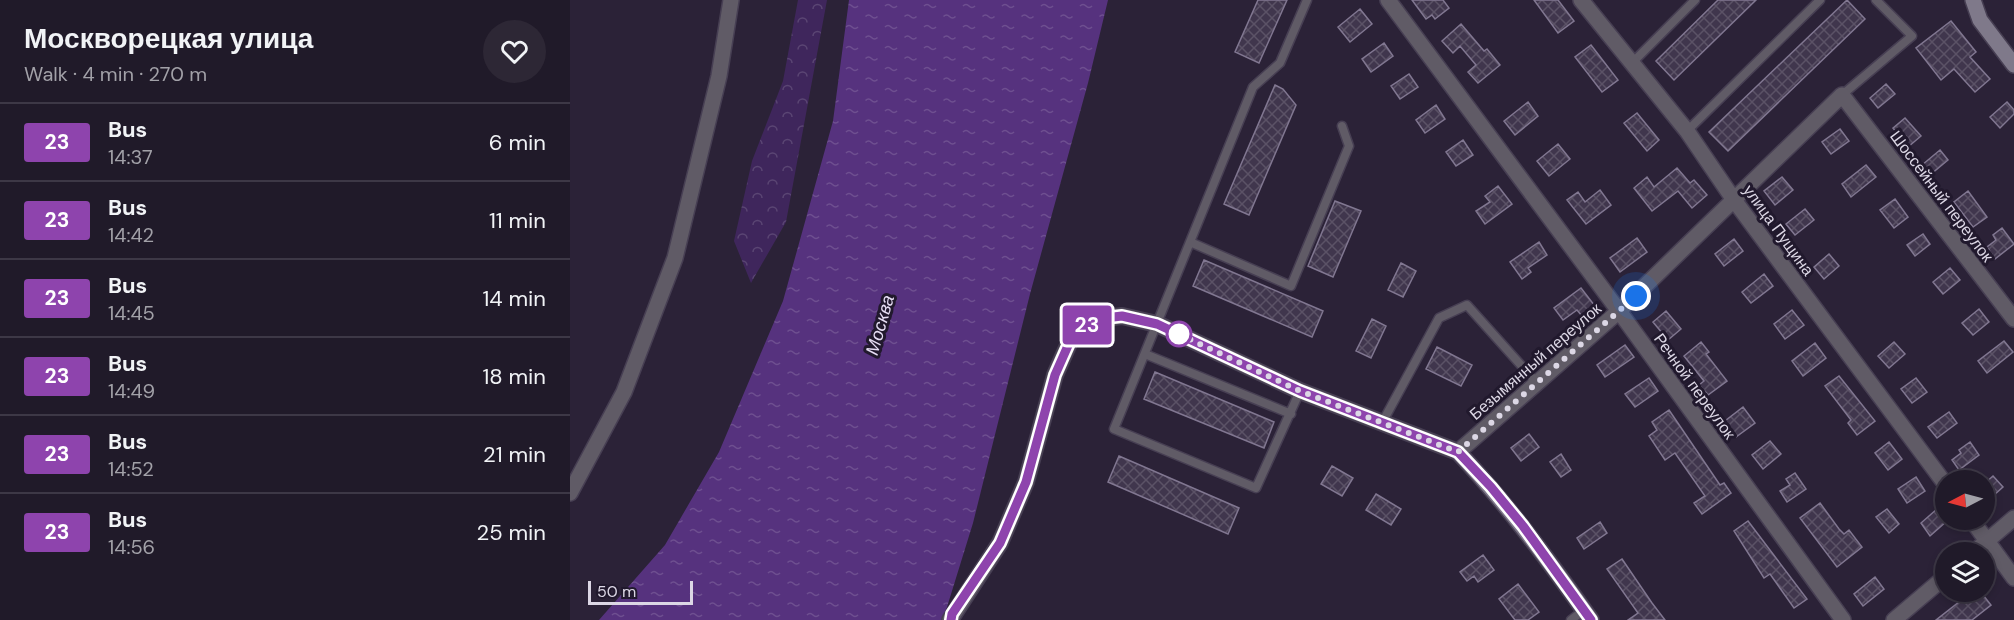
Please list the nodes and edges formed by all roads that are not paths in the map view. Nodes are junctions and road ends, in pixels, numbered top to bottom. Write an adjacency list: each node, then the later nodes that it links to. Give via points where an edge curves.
1 (731, 0): 26 (street, via 719,76 675,258 624,392)
2 (1306, 0): 15 (lane, via 1280,63 1252,87)
3 (1388, 0): 16 (street, Речной переулок)
4 (1581, 0): 9 (street, улица Пущина)
5 (1695, 0): 9 (lane)
6 (1820, 0): 13 (lane)
7 (1876, 0): 11 (lane, via 1912,36)
8 (1973, 0): 10 (street, via 1980,21)
9 (1632, 63): 13 (street, улица Пущина)
10 (2014, 64)
11 (1842, 95): 14 (street, Безымянный переулок); 17 (street, Шоссейный переулок)
12 (1342, 126): 15 (lane, via 1349,146 1291,286)
13 (1687, 131): 14 (street, улица Пущина)
14 (1734, 200): 16 (street, Безымянный переулок); 25 (street, улица Пущина)
15 (1190, 242): 18 (lane)
16 (1619, 311): 20 (street, Безымянный переулок); 34 (street, Речной переулок)
17 (2014, 319)
18 (1157, 324): 19 (lane); 21 (street); 33 (street, via 1122,316 1096,319 1074,332 1055,375 1026,482 1000,543)
19 (1145, 354): 22 (lane); 22 (lane, via 1114,429 1256,488)
20 (1537, 383): 23 (lane, via 1467,305 1439,318); 24 (street, Безымянный переулок)
21 (1300, 391): 22 (lane); 23 (street)
22 (1291, 414)
23 (1382, 423): 24 (street)
24 (1458, 452): 32 (street, via 1516,518)
25 (1935, 470)
26 (570, 493)
27 (2014, 518): 29 (street)
28 (1979, 530): 29 (street)
29 (1987, 541): 30 (street)
30 (2014, 578)
31 (1935, 585): 35 (street)
32 (1582, 617)
33 (956, 618)
34 (1843, 620)
35 (1894, 620)

